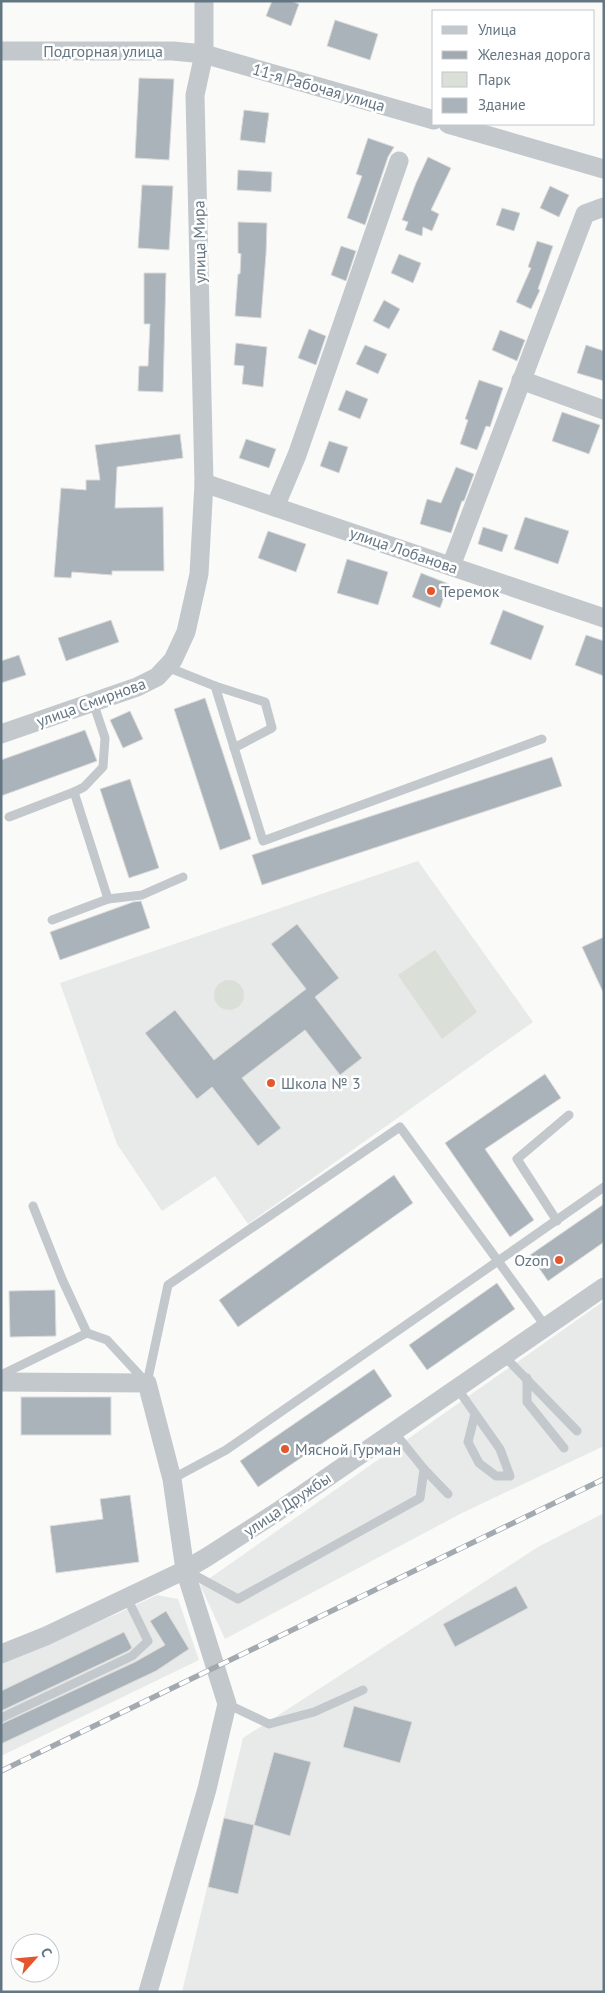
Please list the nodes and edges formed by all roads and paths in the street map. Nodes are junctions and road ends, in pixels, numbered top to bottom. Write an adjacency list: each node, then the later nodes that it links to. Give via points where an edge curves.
1 (204, 1): 3 (street, улица Мира)
2 (1, 51): 3 (street, Подгорная улица, via 173,51)
3 (204, 54): 4 (street, 11-я Рабочая улица); 11 (street, улица Мира, via 196,95)
4 (432, 119)
5 (451, 125): 7 (street)
6 (399, 160): 12 (street, via 297,455)
7 (604, 169)
8 (604, 207): 9 (street, via 585,214)
9 (521, 380): 10 (street); 13 (street)
10 (604, 410)
11 (204, 483): 12 (street, улица Лобанова); 15 (street, улица Смирнова, via 199,574 186,632)
12 (275, 507): 13 (street, улица Лобанова)
13 (451, 566): 14 (street, улица Лобанова)
14 (604, 618)
15 (167, 667): 16 (lane); 17 (street, улица Смирнова, via 157,677 137,687)
16 (215, 686): 20 (lane); 20 (lane, via 264,702 272,728)
17 (93, 702): 18 (street, улица Смирнова); 21 (lane, via 105,738 103,767 84,788)
18 (1, 734)
19 (542, 739): 20 (lane, via 262,841)
20 (234, 748)
21 (74, 792): 22 (lane); 24 (lane)
22 (9, 817)
23 (183, 877): 24 (lane, via 142,895)
24 (108, 899): 25 (lane)
25 (52, 920)
26 (568, 1115): 29 (lane, via 517,1159)
27 (604, 1187): 29 (lane)
28 (33, 1206): 33 (lane)
29 (557, 1220): 30 (lane)
30 (498, 1261): 32 (lane); 38 (lane, via 400,1127 168,1285); 45 (lane, via 226,1450)
31 (604, 1287): 32 (street, улица Дружбы)
32 (546, 1327): 34 (street, улица Дружбы)
33 (87, 1334): 35 (lane); 38 (lane, via 107,1340)
34 (504, 1356): 36 (lane); 39 (street, улица Дружбы)
35 (1, 1375)
36 (526, 1378): 41 (lane); 43 (lane, via 527,1402)
37 (1, 1382): 38 (street)
38 (147, 1383): 45 (street)
39 (457, 1388): 40 (lane); 42 (street, улица Дружбы)
40 (475, 1414): 40 (lane, via 500,1449 510,1476 496,1476 479,1463 468,1442)
41 (577, 1431)
42 (394, 1432): 44 (lane); 47 (street, улица Дружбы)
43 (564, 1448)
44 (424, 1469): 46 (lane); 47 (lane, via 420,1498 238,1598)
45 (172, 1479): 47 (street)
46 (448, 1494)
47 (185, 1570): 48 (street, улица Дружбы); 51 (street)
48 (127, 1598): 49 (street, улица Дружбы); 52 (lane, via 148,1641 132,1656)
49 (1, 1654)
50 (363, 1690): 51 (lane, via 314,1712 269,1724)
51 (227, 1704): 53 (street, via 207,1789)
52 (1, 1718)
53 (148, 1992)

